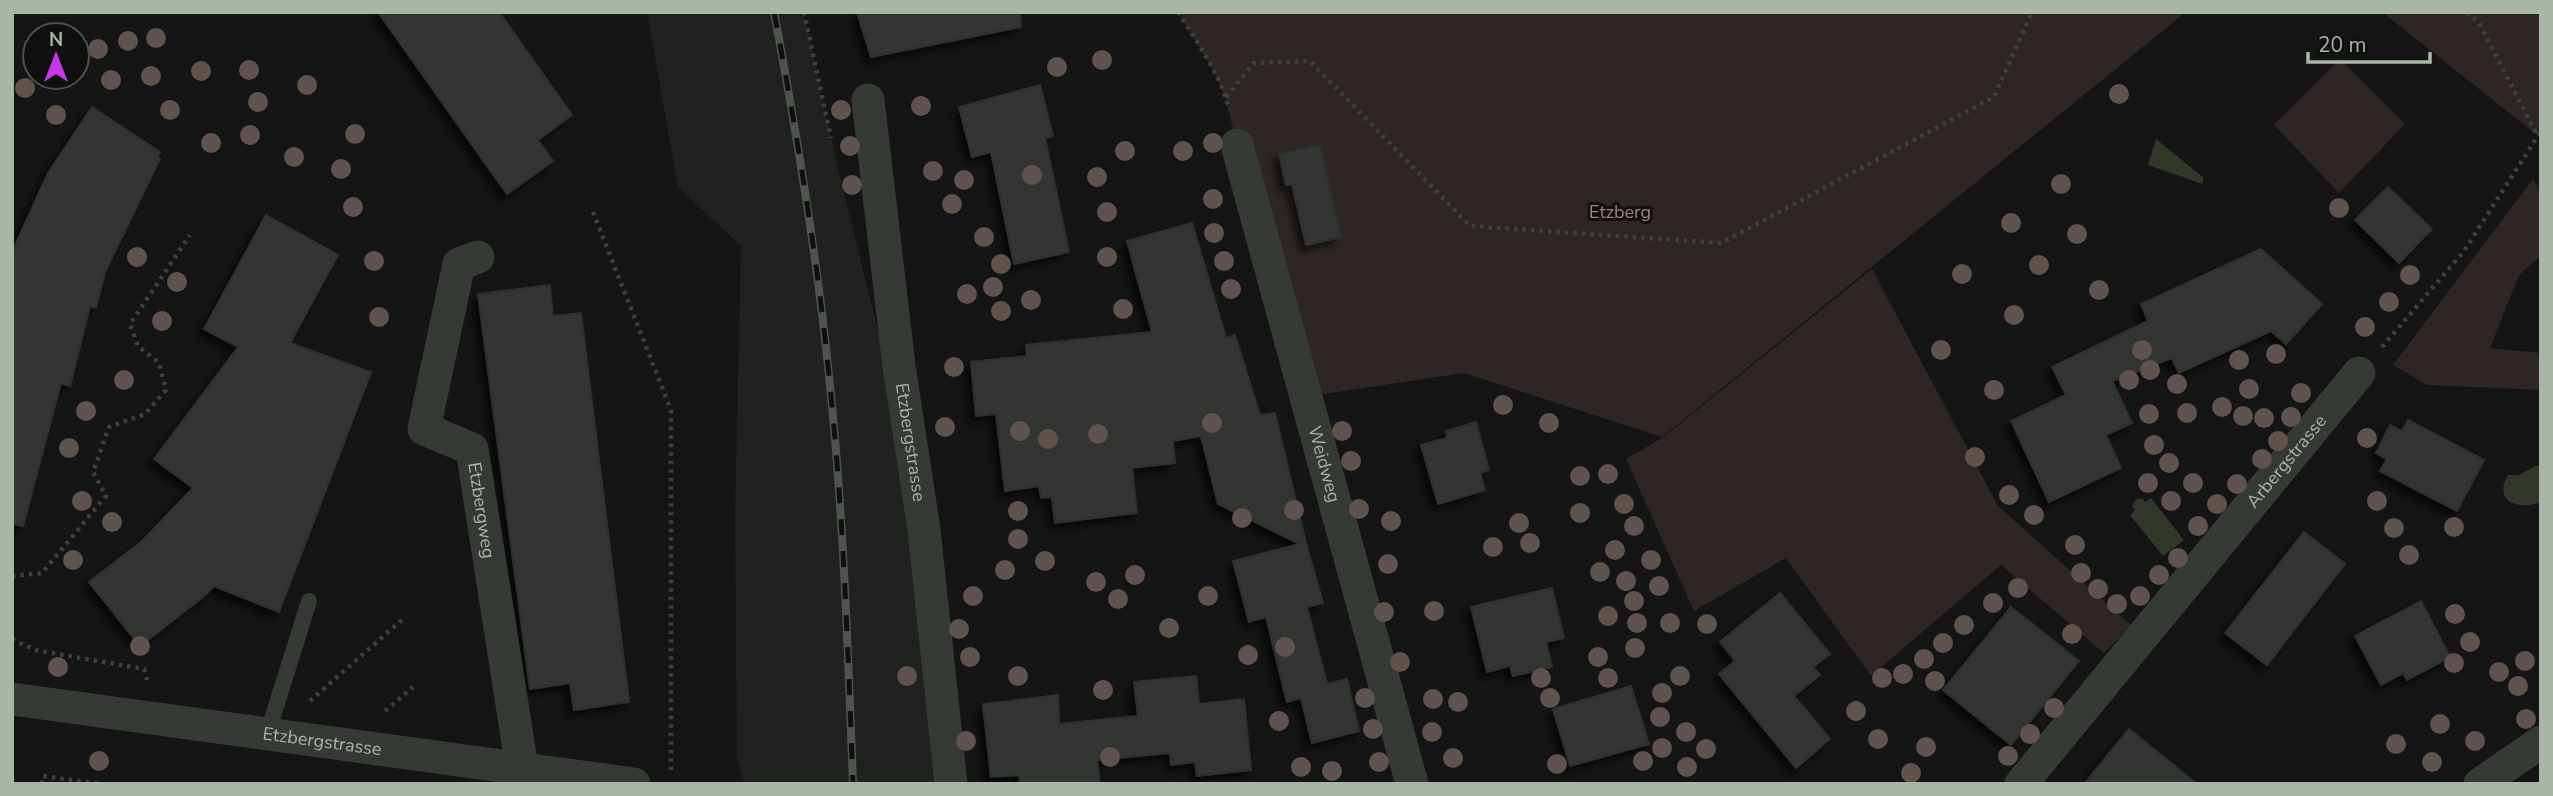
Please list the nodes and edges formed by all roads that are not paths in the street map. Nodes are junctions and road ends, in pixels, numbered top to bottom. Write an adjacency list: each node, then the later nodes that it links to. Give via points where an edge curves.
1 (868, 100): 11 (street, Etzbergstrasse, via 899,366 924,530)
2 (1237, 145): 12 (street, Weidweg)
3 (478, 257): 9 (street, Etzbergweg, via 459,264 424,429 472,449)
4 (2360, 373): 13 (street, Arbergstrasse)
5 (309, 601): 7 (lane)
6 (12, 699): 7 (street, Etzbergstrasse)
7 (268, 732): 9 (street, Etzbergstrasse)
8 (2541, 742): 14 (street)
9 (521, 776): 10 (street, Etzbergstrasse)
10 (634, 784)
11 (951, 784)
12 (1412, 784)
13 (2021, 784)
14 (2480, 784)

